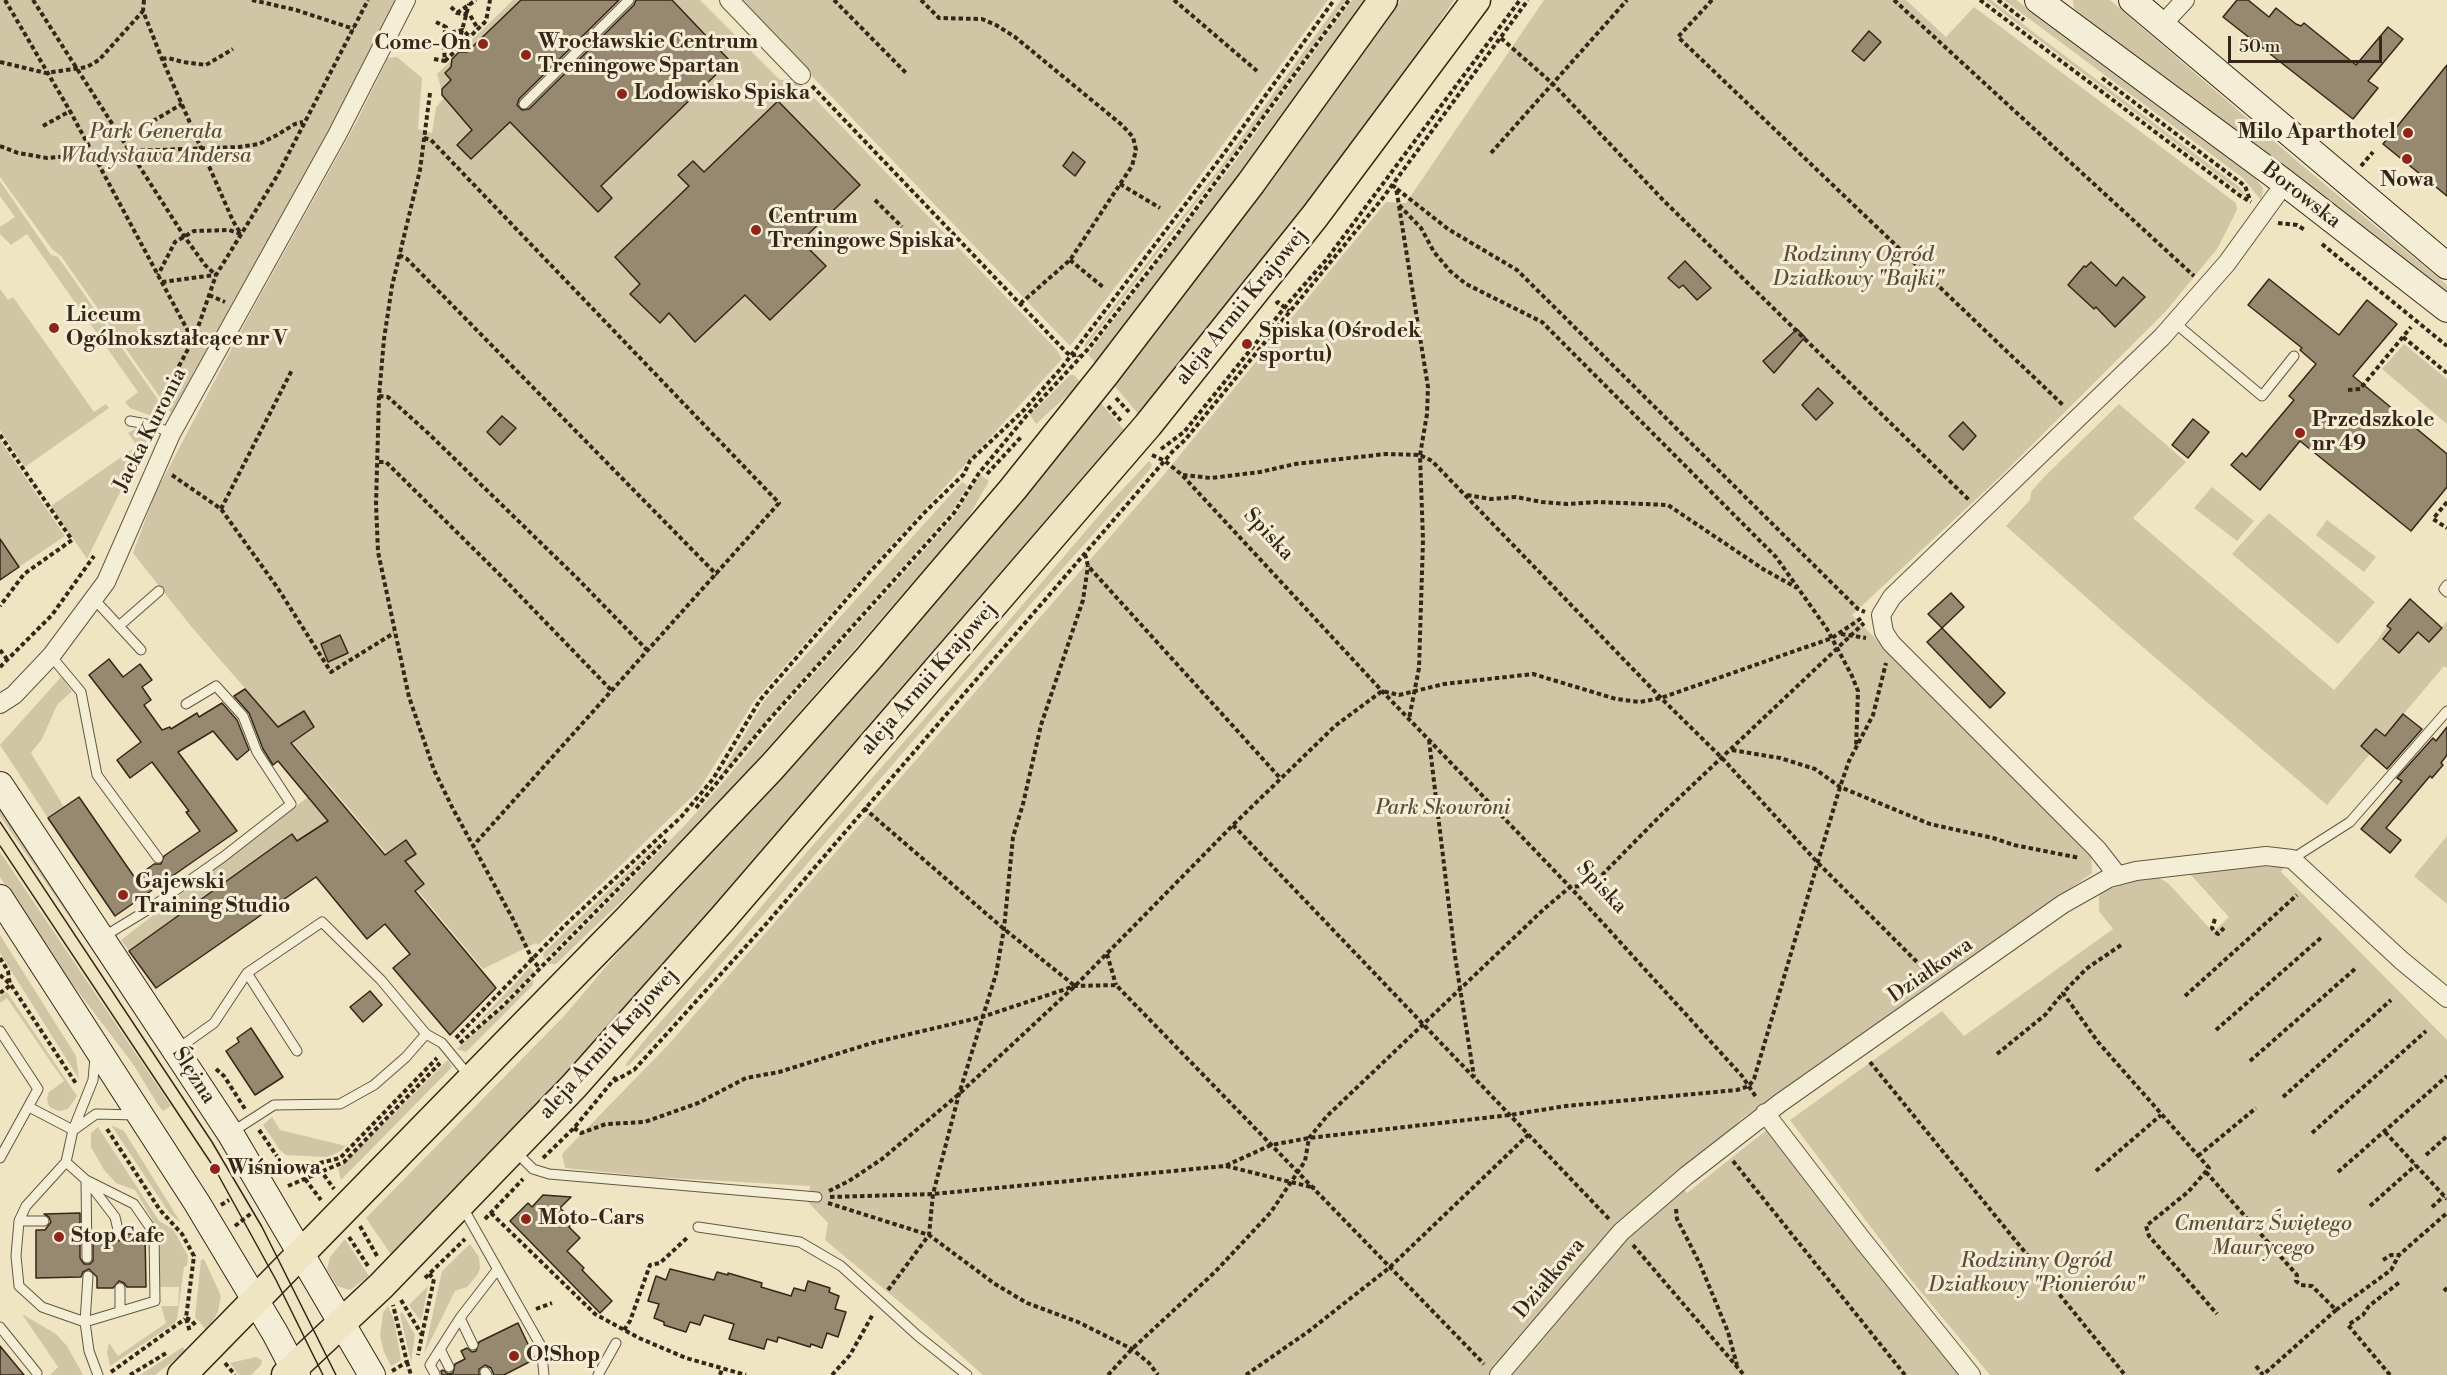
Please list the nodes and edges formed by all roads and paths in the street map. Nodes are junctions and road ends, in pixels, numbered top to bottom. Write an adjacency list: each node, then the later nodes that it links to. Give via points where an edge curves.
1 (4, 0): 50 (path)
2 (33, 0): 47 (path)
3 (144, 0): 30 (path)
4 (252, 0): 35 (path)
5 (368, 0): 35 (path)
6 (406, 0): 112 (street, Jacka Kuronia, via 337,135)
7 (476, 0): 27 (path)
8 (490, 0): 36 (path, via 486,21)
9 (629, 0): 56 (lane)
10 (729, 0): 52 (street)
11 (834, 0): 51 (path)
12 (921, 0): 70 (path, via 939,18 982,19 996,25 1122,125 1136,150 1132,166)
13 (1174, 0): 48 (path)
14 (1334, 0): 96 (path)
15 (1348, 0): 166 (path, via 1089,348 979,473 954,513)
16 (1383, 0): 217 (main road, via 1251,183 1013,489 772,767)
17 (1476, 0): 236 (main road, aleja Armii Krajowej, via 1315,216 1144,429 723,918)
18 (1520, 0): 117 (path, Spiska, via 1326,260 1184,432 1153,456)
19 (1528, 0): 40 (path)
20 (1627, 0): 53 (path)
21 (1712, 0): 106 (path, via 1678,37)
22 (1894, 0): 86 (path)
23 (1980, 0): 49 (path, via 2250,200 2245,186)
24 (1998, 0): 29 (path)
25 (2132, 0): 34 (main road, Borowska)
26 (2185, 0): 34 (street)
27 (470, 4): 31 (path); 32 (path)
28 (451, 7): 31 (path)
29 (2042, 7): 69 (main road, Borowska)
30 (143, 11): 43 (path); 47 (path, via 99,60)
31 (457, 13): 32 (path)
32 (467, 14): 36 (path); 37 (path)
33 (436, 22): 38 (path, via 446,27)
34 (2161, 26): 83 (main road, Borowska)
35 (354, 29): 59 (path)
36 (478, 29): 39 (path)
37 (463, 30): 38 (path); 39 (path); 42 (path)
38 (444, 34): 45 (path)
39 (470, 37): 42 (path)
40 (1501, 38): 53 (path); 71 (path)
41 (233, 49): 43 (path, via 206,65)
42 (456, 51): 45 (path)
43 (162, 58): 55 (path)
44 (434, 59): 45 (path)
45 (445, 61)
46 (0, 62): 50 (path)
47 (77, 69): 50 (path); 64 (path)
48 (1257, 71)
49 (2093, 72)
50 (46, 73): 57 (path)
51 (907, 74)
52 (801, 75): 89 (path)
53 (1553, 84): 66 (path); 123 (path, via 1665,202)
54 (430, 93): 61 (path)
55 (182, 104): 58 (path); 63 (path)
56 (524, 104)
57 (70, 111): 60 (path); 67 (path)
58 (153, 121)
59 (304, 122): 63 (path, via 295,123 259,144); 78 (path)
60 (44, 126)
61 (424, 138): 81 (path); 130 (path, via 439,148 779,503)
62 (0, 146): 67 (path, via 47,158)
63 (202, 149): 64 (path); 78 (path)
64 (130, 151): 67 (path); 79 (path)
65 (2373, 152): 68 (path)
66 (1491, 153)
67 (93, 155): 85 (path)
68 (2355, 173)
69 (2285, 183): 90 (main road, Borowska); 91 (street, via 2227,263)
70 (1120, 184): 74 (path); 82 (path)
71 (1394, 187): 73 (path); 117 (path); 137 (path, via 1448,229 1517,270)
72 (875, 200): 76 (path)
73 (1399, 205): 116 (path, via 1428,387); 132 (path, via 1421,228 1450,271 1466,284 1542,322 1776,557)
74 (1160, 208)
75 (2271, 220): 77 (path, via 2297,225)
76 (902, 227)
77 (2306, 231)
78 (241, 234): 79 (path, via 219,230 194,231); 84 (path)
79 (184, 236): 84 (path); 85 (path, via 176,242)
80 (2315, 238): 95 (path)
81 (399, 255): 104 (path, via 384,339); 130 (path)
82 (1070, 260): 88 (path); 89 (path)
83 (2447, 266)
84 (216, 275): 87 (path); 93 (path)
85 (158, 276): 87 (path)
86 (2195, 276)
87 (162, 282): 93 (path, via 188,331)
88 (1103, 287)
89 (1021, 303): 96 (path)
90 (2447, 309)
91 (2175, 322): 98 (lane, via 2262,396); 141 (street, via 1892,597 1881,615)
92 (2411, 327): 94 (path)
93 (195, 336): 112 (path, via 170,391)
94 (2403, 336): 101 (path); 102 (path, via 2360,388)
95 (2447, 346)
96 (1071, 356): 97 (path); 99 (path); 108 (path)
97 (1079, 356)
98 (2294, 356)
99 (1072, 365)
100 (292, 370): 125 (path)
101 (2447, 373)
102 (2348, 390)
103 (1113, 394): 107 (path)
104 (380, 396): 118 (path); 144 (path, via 388,397 437,442)
105 (1108, 405): 110 (path)
106 (2067, 410)
107 (1130, 414)
108 (1023, 417): 111 (path); 205 (path, via 970,461 964,474 869,573 760,700 713,779 681,817 564,926)
109 (130, 421): 112 (lane)
110 (1122, 422)
111 (1031, 425)
112 (165, 431): 119 (street, Jacka Kuronia)
113 (1024, 433): 120 (path)
114 (0, 435): 136 (path, via 72,540 24,574)
115 (1163, 450): 117 (path)
116 (1420, 455): 121 (path, via 1331,460 1211,478); 122 (path, via 1432,461); 151 (path, via 1423,540 1419,668)
117 (1165, 461): 121 (path, Spiska); 128 (path)
118 (378, 462): 139 (path, via 378,552); 149 (path, via 386,462)
119 (155, 468): 125 (path, via 194,488); 135 (street, Jacka Kuronia, via 106,582)
120 (987, 474)
121 (1182, 475): 150 (path, Spiska)
122 (1466, 495): 132 (path, via 1567,504 1668,505); 152 (path)
123 (1972, 502)
124 (2447, 502): 126 (path, via 2433,519)
125 (221, 508): 139 (path, via 277,586 331,672)
126 (2447, 528)
127 (99, 547): 147 (path, via 52,615)
128 (1085, 554): 129 (path); 164 (path)
129 (1088, 566): 161 (path); 179 (path, via 1083,600 1041,725 1013,837)
130 (717, 575): 144 (path)
131 (2447, 585): 134 (lane)
132 (1798, 589): 140 (path)
133 (159, 591): 138 (lane)
134 (2447, 592)
135 (94, 599): 138 (lane); 146 (street, Jacka Kuronia)
136 (0, 606)
137 (1858, 609)
138 (119, 626): 145 (lane)
139 (394, 633): 168 (path, via 409,697 434,770)
140 (1832, 638): 142 (path); 142 (path, via 1869,614); 152 (path)
141 (1891, 643): 158 (path, via 1874,715); 173 (street, via 2097,849)
142 (1837, 648): 158 (path, via 1857,691); 159 (path)
143 (0, 650): 147 (path)
144 (647, 650): 149 (path)
145 (141, 651)
146 (51, 656): 154 (street, Jacka Kuronia); 169 (lane, via 81,692 97,775)
147 (7, 659): 148 (path)
148 (0, 667)
149 (612, 691): 168 (path)
150 (1382, 691): 151 (path, via 1399,695); 156 (path, Spiska); 161 (path, via 1335,726)
151 (1413, 692): 152 (path, via 1444,684 1533,674 1616,699 1640,702); 156 (path)
152 (1661, 698): 160 (path)
153 (186, 704): 181 (lane, via 216,686 243,716 257,752 291,804 149,909)
154 (0, 705)
155 (2447, 711): 170 (lane, via 2350,822)
156 (1409, 719): 157 (path, Spiska)
157 (1429, 739): 174 (path, Spiska); 193 (path)
158 (1856, 749): 163 (path)
159 (1731, 750): 160 (path); 163 (path, via 1780,758 1815,769)
160 (1723, 759): 172 (path); 174 (path, via 1600,877)
161 (1281, 779): 165 (path)
162 (0, 785): 181 (main road, Ślężna)
163 (1839, 787): 171 (path, via 1930,824); 172 (path)
164 (864, 808): 179 (path); 227 (path, via 634,1070 614,1082)
165 (1233, 825): 184 (path); 200 (path)
166 (677, 829)
167 (669, 837): 207 (path, via 503,1006)
168 (473, 846): 183 (path)
169 (158, 858)
170 (2292, 859): 173 (street, Działkowa, via 2266,856); 197 (street)
171 (2085, 860)
172 (1818, 863): 192 (path); 218 (path)
173 (2118, 876): 192 (street, Działkowa, via 2063,904)
174 (1570, 887): 193 (path); 218 (path, Spiska)
175 (2297, 895): 196 (path)
176 (0, 898): 206 (main road)
177 (2215, 919): 178 (path, via 2214,931 2218,933)
178 (2224, 928)
179 (1004, 929): 191 (path); 199 (path, via 996,974)
180 (2323, 936): 201 (path)
181 (100, 938): 208 (main road, Ślężna)
182 (2121, 945): 195 (path, via 2086,969)
183 (527, 948)
184 (1107, 954): 189 (path); 191 (path)
185 (0, 957): 190 (path, via 8,970)
186 (2356, 968): 213 (path)
187 (247, 973): 204 (lane, via 322,922 381,980); 208 (lane, via 214,1023); 209 (lane)
188 (0, 975): 190 (path)
189 (1116, 985): 191 (path); 235 (path)
190 (10, 986): 194 (path)
191 (1075, 986): 199 (path); 219 (path)
192 (1944, 989): 223 (street, Działkowa)
193 (1460, 991): 200 (path); 216 (path)
194 (0, 993)
195 (2063, 993): 211 (path, via 2045,1015); 225 (path, via 2098,1042)
196 (2185, 996)
197 (2447, 998)
198 (2391, 1000): 220 (path)
199 (982, 1017): 219 (path); 227 (path, via 746,1078 698,1103 645,1122 606,1124 580,1133)
200 (1424, 1025): 216 (path); 234 (path, via 1327,1116)
201 (2216, 1030)
202 (0, 1031): 221 (lane, via 38,1089)
203 (2426, 1031): 231 (path)
204 (426, 1034): 217 (lane, via 442,1043); 230 (lane, via 374,1085 340,1104 274,1105)
205 (451, 1043)
206 (96, 1045): 226 (main road); 228 (lane, via 93,1080)
207 (455, 1048)
208 (176, 1050): 230 (main road, Ślężna)
209 (297, 1051)
210 (442, 1053): 242 (path, via 340,1158)
211 (1997, 1054)
212 (446, 1058): 252 (path, via 344,1162)
213 (2250, 1061)
214 (1871, 1063): 337 (path)
215 (2447, 1076): 229 (path)
216 (1474, 1078): 224 (path)
217 (471, 1079): 280 (main road)
218 (1749, 1086): 223 (path, Spiska); 224 (path)
219 (959, 1094): 258 (path); 260 (path, via 882,1159)
220 (2283, 1097)
221 (29, 1107): 228 (lane); 239 (lane)
222 (2256, 1108): 238 (path)
223 (1765, 1113): 251 (street, Działkowa); 336 (street)
224 (1510, 1115): 232 (path); 234 (path)
225 (2161, 1115): 238 (path); 248 (path)
226 (141, 1116): 228 (lane, via 96,1114); 291 (main road)
227 (574, 1128): 246 (path)
228 (73, 1130): 241 (lane)
229 (2385, 1132): 243 (path); 250 (path)
230 (230, 1133): 280 (main road, Ślężna)
231 (2312, 1133)
232 (1529, 1134): 275 (path); 285 (path)
233 (2447, 1136): 237 (path)
234 (1309, 1138): 235 (path); 247 (path)
235 (1271, 1145): 244 (path); 247 (path)
236 (513, 1149): 246 (lane); 262 (main road, aleja Armii Krajowej)
237 (2426, 1155)
238 (2198, 1156): 249 (path, via 2209,1168)
239 (0, 1158)
240 (1730, 1158): 335 (path)
241 (66, 1162): 253 (lane); 270 (lane, via 26,1206)
242 (320, 1163): 245 (path); 257 (path)
243 (2416, 1165): 261 (path); 263 (path)
244 (1225, 1166): 254 (path); 258 (path)
245 (274, 1168)
246 (533, 1169): 260 (lane, via 549,1174); 267 (path)
247 (1299, 1171): 254 (path); 256 (path)
248 (2096, 1171)
249 (2206, 1172): 295 (path, via 2297,1275 2296,1281 2313,1286); 297 (path, via 2146,1226 2149,1236)
250 (2338, 1172)
251 (1686, 1176): 275 (street, Działkowa); 311 (path, via 1675,1212 1728,1332)
252 (305, 1179): 255 (path); 259 (path)
253 (86, 1180): 276 (lane, via 115,1216); 282 (lane, via 83,1222); 296 (lane, via 134,1204 154,1233 155,1300)
254 (1292, 1182): 256 (path); 307 (path, via 1271,1212 1215,1272)
255 (288, 1186)
256 (1315, 1188): 285 (path)
257 (334, 1190)
258 (933, 1194): 260 (path); 278 (path)
259 (317, 1195)
260 (817, 1197): 278 (path, via 833,1206)
261 (2446, 1197): 264 (path)
262 (460, 1204): 286 (lane); 300 (main road, aleja Armii Krajowej)
263 (2370, 1206)
264 (2432, 1207)
265 (160, 1210): 316 (path, via 176,1226 194,1256 186,1318)
266 (255, 1210): 273 (path)
267 (491, 1213): 269 (path); 302 (path, via 595,1314)
268 (2447, 1213): 281 (path)
269 (486, 1219)
270 (19, 1221): 271 (lane); 299 (lane, via 19,1286 42,1307)
271 (45, 1221)
272 (358, 1223): 283 (path)
273 (234, 1227)
274 (698, 1227): 292 (lane, via 800,1242 841,1266); 302 (path, via 660,1263 650,1265)
275 (1621, 1232): 311 (path); 315 (street, Działkowa)
276 (119, 1234)
277 (347, 1234): 287 (path)
278 (929, 1235): 292 (path); 307 (path, via 1027,1303)
279 (463, 1241): 303 (path, via 429,1274 434,1280)
280 (301, 1253): 291 (main road); 300 (main road, Ślężna)
281 (2399, 1255): 284 (path); 295 (path, via 2391,1270)
282 (87, 1258)
283 (378, 1258)
284 (2383, 1260)
285 (1389, 1268): 315 (path); 334 (path)
286 (497, 1270): 298 (lane); 326 (lane, via 541,1346)
287 (374, 1275)
288 (88, 1276): 299 (lane)
289 (2402, 1281): 338 (path, via 2348,1325)
290 (120, 1288): 296 (lane)
291 (256, 1300): 308 (main road); 318 (main road)
292 (880, 1301): 330 (path, via 850,1355); 331 (lane)
293 (402, 1302): 303 (path)
294 (395, 1308): 310 (path)
295 (2336, 1310): 312 (path, via 2263,1375)
296 (120, 1311): 299 (lane)
297 (2217, 1314)
298 (460, 1318): 305 (lane); 306 (lane)
299 (85, 1322): 322 (lane, via 89,1351)
300 (342, 1322): 318 (main road, aleja Armii Krajowej); 319 (main road, Ślężna)
301 (0, 1328): 317 (lane)
302 (624, 1330): 304 (path); 314 (path, via 686,1358)
303 (422, 1335): 325 (path)
304 (616, 1343): 327 (lane)
305 (473, 1345)
306 (440, 1349): 313 (lane); 320 (lane, via 430,1365)
307 (1132, 1349): 332 (path); 333 (path)
308 (178, 1362): 323 (path)
309 (224, 1362): 324 (path)
310 (407, 1362): 319 (path); 325 (path)
311 (1737, 1366): 321 (path)
312 (2256, 1366)
313 (449, 1367)
314 (722, 1369): 328 (path); 329 (path)
315 (1492, 1370)
316 (112, 1371)
317 (38, 1373)
318 (292, 1373)
319 (382, 1373)
320 (435, 1374)
321 (1742, 1374)
322 (98, 1375)
323 (130, 1375)
324 (235, 1375)
325 (413, 1375)
326 (544, 1375)
327 (598, 1375)
328 (720, 1375)
329 (745, 1375)
330 (832, 1375)
331 (967, 1375)
332 (1108, 1375)
333 (1158, 1375)
334 (1246, 1375)
335 (1905, 1375)
336 (1971, 1375)
337 (2125, 1375)
338 (2390, 1375)

